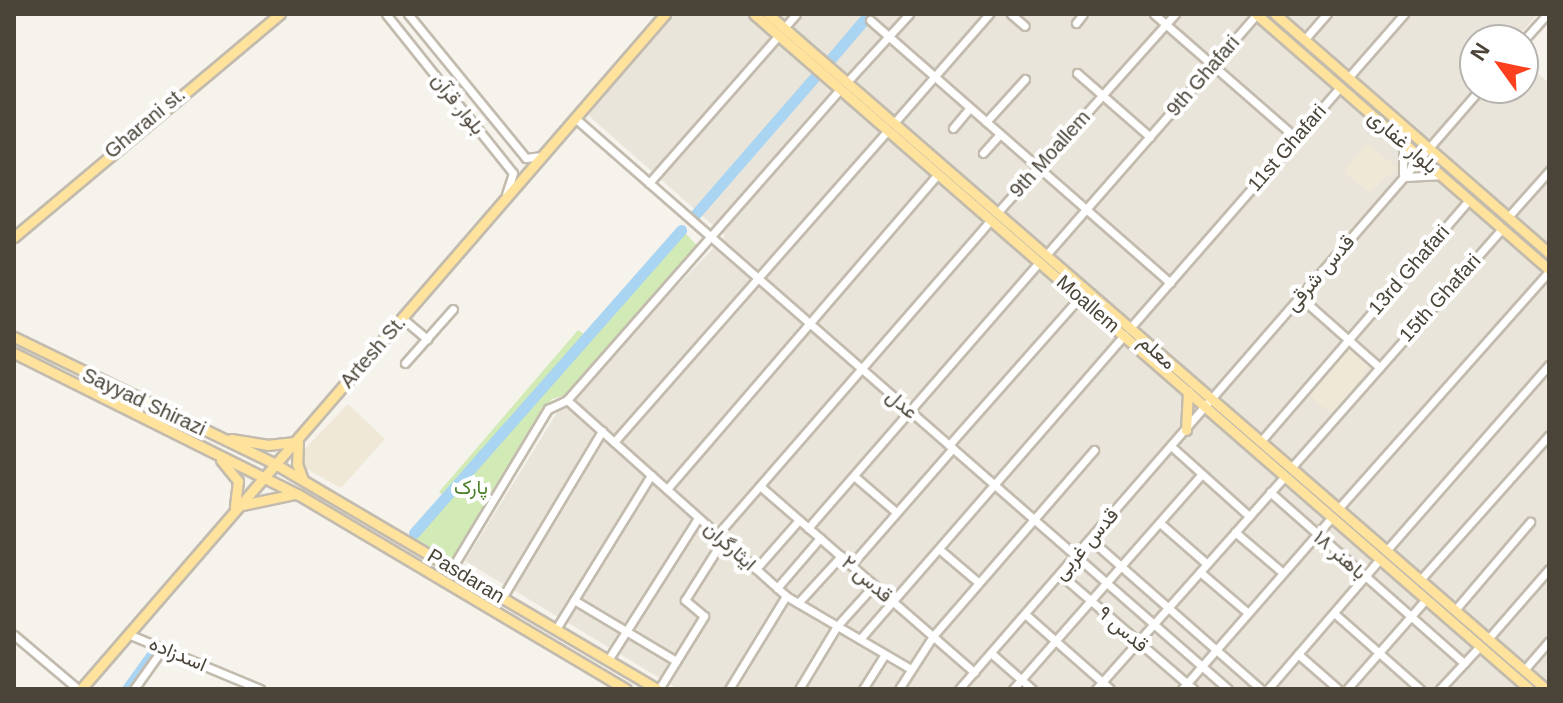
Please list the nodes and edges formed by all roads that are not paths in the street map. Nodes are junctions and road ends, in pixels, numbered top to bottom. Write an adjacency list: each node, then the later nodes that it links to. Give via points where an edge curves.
1 (280, 14): 59 (main road, Gharani st.)
2 (386, 14): 53 (street, بلوار قرآن, via 513,173)
3 (408, 14): 45 (street, بلوار قرآن, via 526,158)
4 (665, 14): 35 (main road, Artesh St.)
5 (754, 14): 22 (main road, Moallem)
6 (768, 14): 22 (main road)
7 (796, 14): 22 (street)
8 (909, 14): 23 (street)
9 (989, 14): 27 (street)
10 (1011, 14): 21 (street)
11 (1083, 14): 19 (street)
12 (1154, 14): 20 (street)
13 (1175, 14): 20 (street, 9th Moallem)
14 (1256, 14): 25 (street, 9th Ghafari); 31 (main road, بلوار غفاری)
15 (1275, 14): 24 (main road, بلوار غفاری)
16 (1327, 14): 24 (street)
17 (1404, 14): 28 (street)
18 (870, 20): 23 (street)
19 (1076, 23)
20 (1166, 24): 25 (street); 32 (street, 9th Moallem)
21 (1025, 26)
22 (781, 31): 30 (main road, Moallem); 52 (street)
23 (888, 37): 27 (street); 30 (street)
24 (1304, 40): 28 (main road, بلوار غفاری)
25 (1213, 65): 40 (street, 9th Ghafari); 41 (street)
26 (1077, 73): 32 (street)
27 (934, 77): 34 (street); 37 (street)
28 (1348, 78): 43 (main road, بلوار غفاری)
29 (1025, 79): 36 (street)
30 (844, 86): 37 (main road, Moallem); 60 (street)
31 (1340, 87): 41 (street, 11st Ghafari); 42 (main road, بلوار غفاری)
32 (1103, 95): 40 (street); 47 (street, 9th Moallem)
33 (1467, 104): 43 (street, قدس شرقی)
34 (970, 108): 36 (street); 38 (street)
35 (575, 118): 45 (main road, Artesh St.); 52 (street, عدل)
36 (986, 122): 39 (street)
37 (891, 127): 49 (main road, Moallem); 56 (main road); 64 (street)
38 (953, 128)
39 (1000, 134): 44 (street); 47 (street)
40 (1150, 137): 55 (street, 9th Ghafari)
41 (1296, 138): 65 (street, 11st Ghafari)
42 (1400, 139): 46 (main road, بلوار غفاری); 51 (street, via 1407,154)
43 (1428, 147): 46 (street, قدس شرقی); 57 (main road, بلوار غفاری)
44 (983, 153)
45 (542, 156): 53 (main road, Artesh St.)
46 (1420, 157): 50 (main road, بلوار غفاری); 51 (street, قدس شرقی)
47 (1038, 167): 55 (street); 56 (street, 9th Moallem)
48 (1549, 171): 57 (street)
49 (938, 174): 56 (main road, Moallem); 70 (street)
50 (1445, 179): 51 (street, via 1421,172); 54 (main road, بلوار غفاری)
51 (1400, 180): 67 (street, قدس شرقی)
52 (649, 183): 60 (street, عدل)
53 (505, 199): 69 (main road, Artesh St.)
54 (1469, 200): 58 (main road, بلوار غفاری); 74 (street, 13rd Ghafari)
55 (1086, 210): 62 (street, 9th Ghafari); 65 (street)
56 (994, 216): 62 (main road, Moallem); 79 (street, 9th Moallem)
57 (1508, 217): 61 (main road, بلوار غفاری)
58 (1502, 229): 63 (main road, بلوار غفاری); 78 (street, 15th Ghafari)
59 (14, 237)
60 (711, 238): 64 (street, عدل); 81 (street)
61 (1549, 253)
62 (1043, 259): 66 (main road, Moallem); 71 (main road, معلم); 83 (street, 9th Ghafari)
63 (1549, 270): 109 (street)
64 (757, 278): 70 (street, عدل); 90 (street)
65 (1170, 283): 71 (street, 11st Ghafari)
66 (1080, 297): 71 (main road, Moallem); 92 (street)
67 (1300, 297): 74 (street); 82 (street, قدس شرقی)
68 (453, 309): 73 (street)
69 (402, 318): 73 (street); 88 (main road, Artesh St.)
70 (808, 322): 79 (street, عدل); 104 (street)
71 (1127, 332): 80 (main road, Moallem); 82 (main road, معلم); 102 (street, 11st Ghafari)
72 (14, 337): 86 (main road, Sayyad Shirazi)
73 (427, 339): 76 (street)
74 (1349, 340): 78 (street); 89 (street, 13rd Ghafari)
75 (14, 353): 94 (main road, Sayyad Shirazi)
76 (405, 363)
77 (1549, 365): 124 (street)
78 (1379, 367): 96 (street, 15th Ghafari)
79 (861, 369): 83 (street, عدل); 103 (street, 9th Moallem)
80 (1188, 391): 82 (main road, Moallem); 84 (main road)
81 (567, 400): 85 (street, ایثارگران); 130 (street, via 548,409)
82 (1209, 403): 84 (street, قدس غربی); 89 (main road, معلم); 96 (main road, Moallem)
83 (910, 411): 92 (street, عدل); 100 (street, 9th Ghafari)
84 (1186, 430): 91 (street, قدس غربی)
85 (602, 431): 90 (street, ایثارگران); 143 (street)
86 (206, 432): 88 (main road, via 251,444); 95 (main road, Sayyad Shirazi)
87 (1549, 435): 137 (street)
88 (297, 439): 95 (main road, Artesh St.); 101 (main road)
89 (1261, 441): 96 (main road, معلم)
90 (614, 442): 98 (street, ایثارگران)
91 (1171, 446): 97 (street); 122 (street, قدس غربی)
92 (951, 447): 102 (street, عدل); 108 (street)
93 (1094, 450): 113 (street)
94 (212, 453): 99 (main road, Sayyad Shirazi); 110 (main road, via 238,481)
95 (275, 464): 99 (main road, Artesh St.); 101 (main road, Pasdaran)
96 (1288, 472): 105 (street, 15th Ghafari); 109 (main road, Moallem)
97 (1202, 474): 111 (street); 116 (street)
98 (651, 475): 104 (street, ایثارگران); 145 (street)
99 (265, 476): 106 (main road, Pasdaran); 107 (main road, Artesh St.)
100 (854, 476): 108 (street); 117 (street, 9th Ghafari)
101 (303, 480): 130 (main road, Pasdaran)
102 (995, 485): 113 (street, عدل); 123 (street, 11st Ghafari)
103 (760, 486): 114 (street, قدس ۲); 120 (street, 9th Moallem)
104 (667, 489): 112 (street, ایثارگران)
105 (1270, 492): 111 (street, 15th Ghafari); 119 (street, باهنر ۱۸)
106 (299, 495): 107 (main road, via 270,495); 187 (main road, Pasdaran)
107 (239, 506): 110 (main road, Artesh St.)
108 (896, 512): 128 (street)
109 (1335, 513): 119 (street); 124 (main road, Moallem)
110 (231, 515): 159 (main road, Artesh St.)
111 (1249, 516): 118 (street, 15th Ghafari)
112 (698, 518): 120 (street, ایثارگران); 158 (street)
113 (1034, 519): 126 (street, عدل); 138 (street)
114 (799, 520): 117 (street, قدس ۲); 131 (street)
115 (1530, 522): 150 (street)
116 (1160, 523): 127 (street); 129 (street)
117 (808, 528): 121 (street, قدس ۲)
118 (1235, 532): 127 (street, 15th Ghafari); 134 (street)
119 (1317, 534): 134 (street); 136 (street, باهنر ۱۸)
120 (720, 538): 131 (street, ایثارگران); 174 (street, 9th Moallem, via 686,602 704,616)
121 (820, 538): 125 (street, قدس ۲); 141 (street)
122 (1090, 539): 126 (street, قدس غربی); 129 (street)
123 (939, 549): 138 (street); 147 (street, 11st Ghafari)
124 (1383, 555): 136 (street); 137 (main road); 144 (main road, Moallem)
125 (841, 556): 128 (street, قدس ۲); 148 (street)
126 (1076, 556): 135 (street, قدس غربی); 139 (street, عدل)
127 (1207, 564): 133 (street, 15th Ghafari)
128 (851, 565): 140 (street, قدس ۲)
129 (1121, 566): 139 (street); 149 (street)
130 (452, 568): 143 (main road, Pasdaran)
131 (756, 569): 141 (street, ایثارگران)
132 (1549, 569): 166 (street)
133 (1200, 572): 149 (street, 15th Ghafari); 151 (street)
134 (1283, 573): 151 (street)
135 (1060, 574): 146 (street, قدس ۹); 153 (street, قدس غربی)
136 (1365, 577): 152 (street); 154 (street, باهنر ۱۸)
137 (1420, 580): 150 (main road)
138 (979, 583): 161 (street)
139 (1107, 583): 146 (street); 155 (street, عدل)
140 (874, 585): 147 (street, قدس ۲); 156 (street)
141 (777, 588): 142 (street, ایثارگران)
142 (786, 596): 148 (street, ایثارگران); 189 (street)
143 (502, 598): 157 (main road, Pasdaran)
144 (1426, 599): 154 (street); 166 (main road, Moallem)
145 (574, 600): 157 (street); 158 (street)
146 (1091, 601): 163 (street); 165 (street, قدس ۹)
147 (894, 602): 161 (street, قدس ۲); 162 (street, 11st Ghafari)
148 (798, 603): 156 (street, ایثارگران)
149 (1168, 608): 155 (street, 15th Ghafari); 168 (street)
150 (1455, 610): 166 (main road)
151 (1248, 613): 168 (street)
152 (1334, 613): 170 (street); 172 (street)
153 (1025, 614): 163 (street); 169 (street, قدس غربی)
154 (1411, 617): 170 (street); 175 (street, باهنر ۱۸)
155 (1154, 624): 165 (street, 15th Ghafari); 176 (street, عدل)
156 (837, 626): 162 (street, ایثارگران); 190 (street)
157 (556, 629): 173 (main road, Pasdaran)
158 (626, 631): 173 (street); 174 (street)
159 (128, 634): 167 (street, اسدزاده); 184 (main road, Artesh St.)
160 (14, 635): 184 (street)
161 (933, 636): 177 (street); 179 (street, قدس ۲)
162 (860, 639): 171 (street, ایثارگران)
163 (1055, 641): 180 (street); 181 (street)
164 (1549, 641): 178 (street)
165 (1138, 642): 181 (street, 15th Ghafari); 183 (street, قدس ۹)
166 (1484, 642): 175 (street); 178 (main road); 204 (main road, Moallem)
167 (163, 648): 182 (street, اسدزاده); 185 (street)
168 (1216, 650): 176 (street); 198 (street)
169 (991, 653): 179 (street, قدس غربی); 180 (street)
170 (1378, 653): 201 (street); 202 (street)
171 (885, 654): 177 (street, ایثارگران); 191 (street)
172 (1298, 654): 199 (street); 200 (street)
173 (608, 660): 188 (main road, Pasdaran)
174 (676, 661): 188 (street)
175 (1464, 663): 203 (street)
176 (1202, 666): 183 (street); 197 (street, عدل)
177 (911, 669): 192 (street)
178 (1524, 670): 205 (main road)
179 (974, 672): 193 (street, قدس غربی)
180 (1022, 680): 194 (street); 195 (street)
181 (1099, 686): 196 (street)
182 (248, 687): 186 (street, اسدزاده)
183 (1188, 687)
184 (80, 689)
185 (134, 689)
186 (260, 689)
187 (626, 689)
188 (658, 689)
189 (729, 689)
190 (799, 689)
191 (863, 689)
192 (899, 689)
193 (959, 689)
194 (1013, 689)
195 (1032, 689)
196 (1110, 689)
197 (1228, 689)
198 (1261, 689)
199 (1268, 689)
200 (1338, 689)
201 (1347, 689)
202 (1420, 689)
203 (1440, 689)
204 (1529, 689)
205 (1546, 689)

